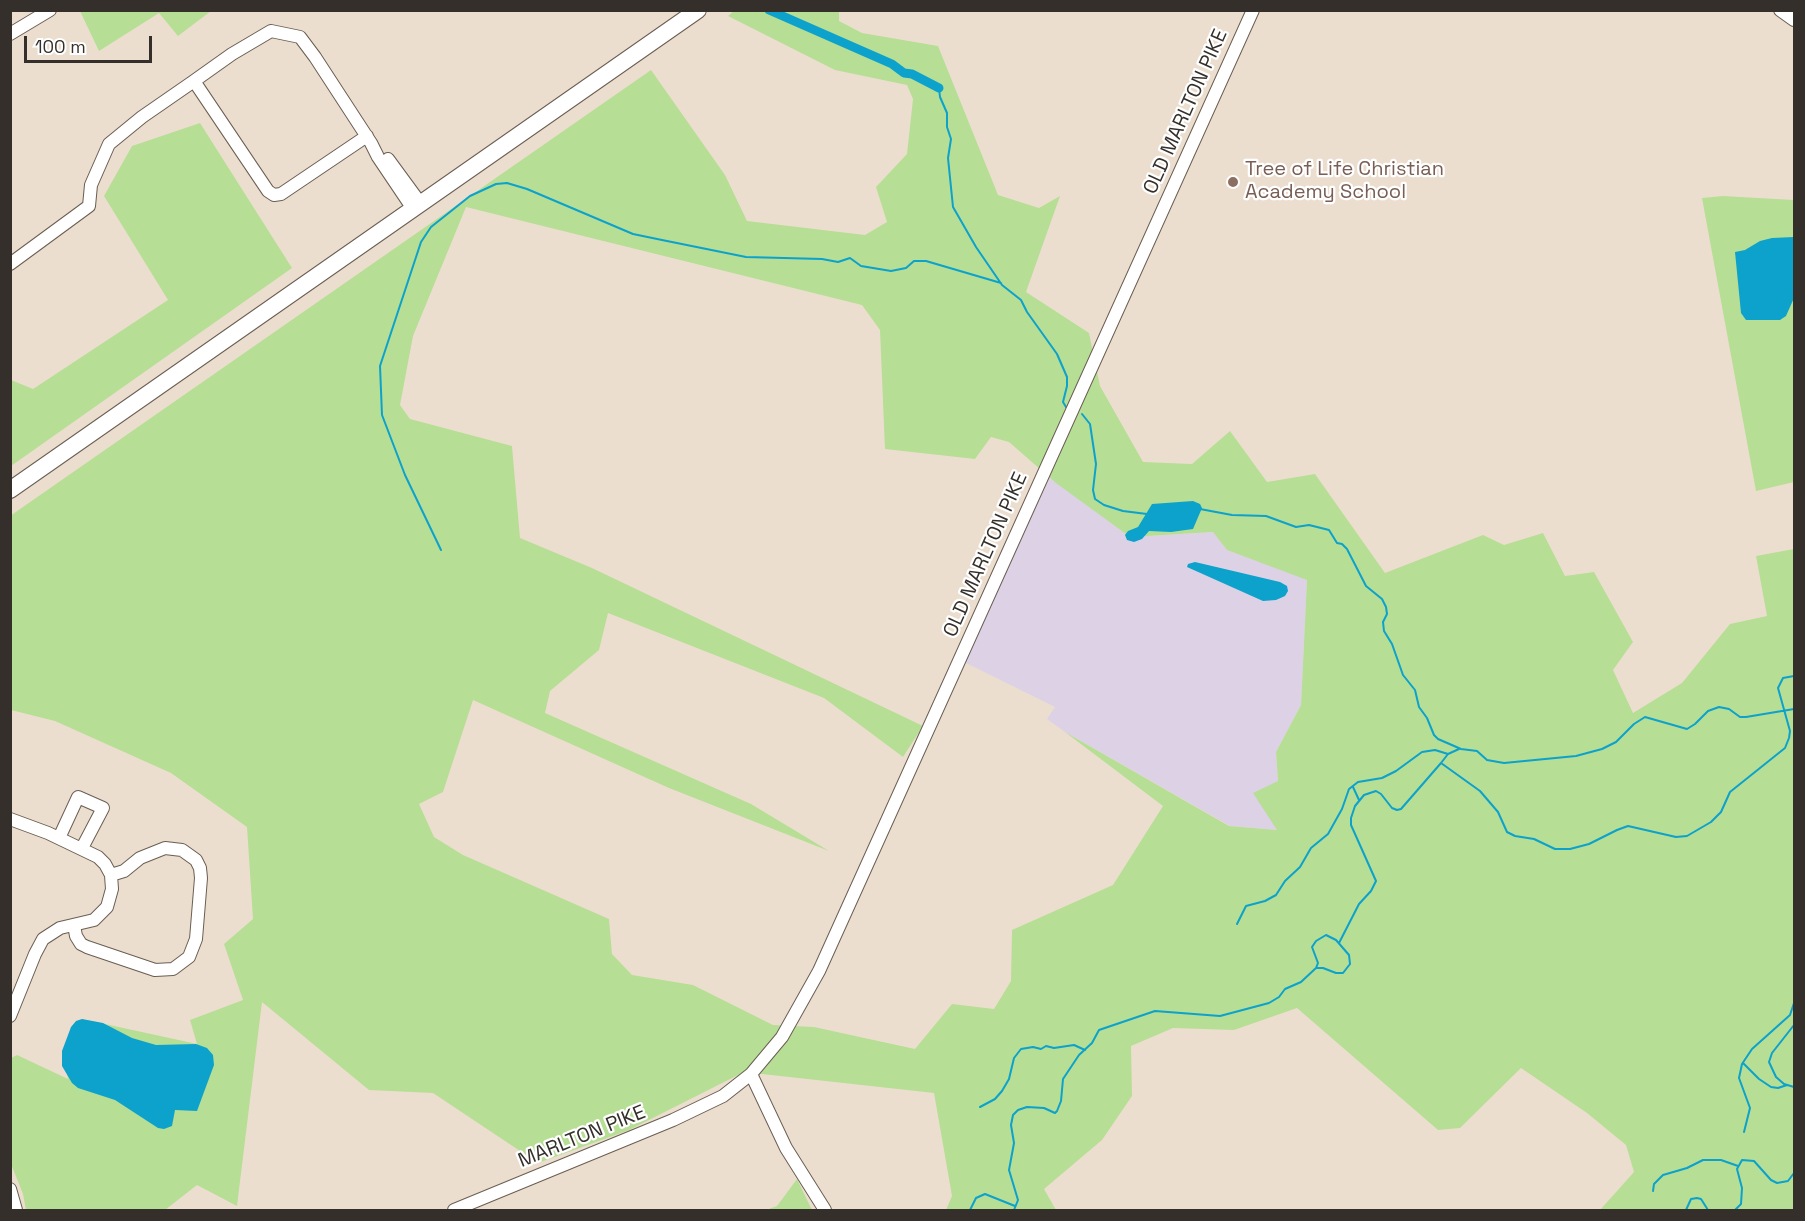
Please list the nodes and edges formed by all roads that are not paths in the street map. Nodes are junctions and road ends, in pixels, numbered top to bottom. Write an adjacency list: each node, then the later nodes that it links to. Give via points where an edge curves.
1 (50, 10): 6 (street)
2 (698, 10): 9 (highway)
3 (1253, 10): 18 (street, OLD MARLTON PIKE, via 819,971 782,1037)
4 (1780, 10): 5 (street)
5 (1794, 20)
6 (10, 34)
7 (194, 81): 8 (street, via 272,31 289,33 300,37); 8 (street, via 274,195); 10 (street, via 109,144 91,185 89,206)
8 (369, 139): 9 (street, via 378,157)
9 (417, 207): 11 (highway)
10 (10, 264)
11 (10, 490)
12 (10, 819): 13 (street)
13 (59, 838): 14 (street); 14 (street, via 78,797 103,808)
14 (82, 848): 15 (street, via 98,857)
15 (111, 875): 16 (street, via 107,907 94,920); 16 (street, via 165,848 182,850 196,860 201,878 196,939 189,957 173,969 154,970 81,944)
16 (74, 925): 17 (street, via 60,928 43,939)
17 (10, 1016)
18 (751, 1074): 19 (street, OLD MARLTON PIKE); 23 (street, via 786,1148)
19 (723, 1096): 22 (street, MARLTON PIKE)
20 (10, 1189): 21 (street)
21 (16, 1210)
22 (454, 1210)
23 (825, 1210)

